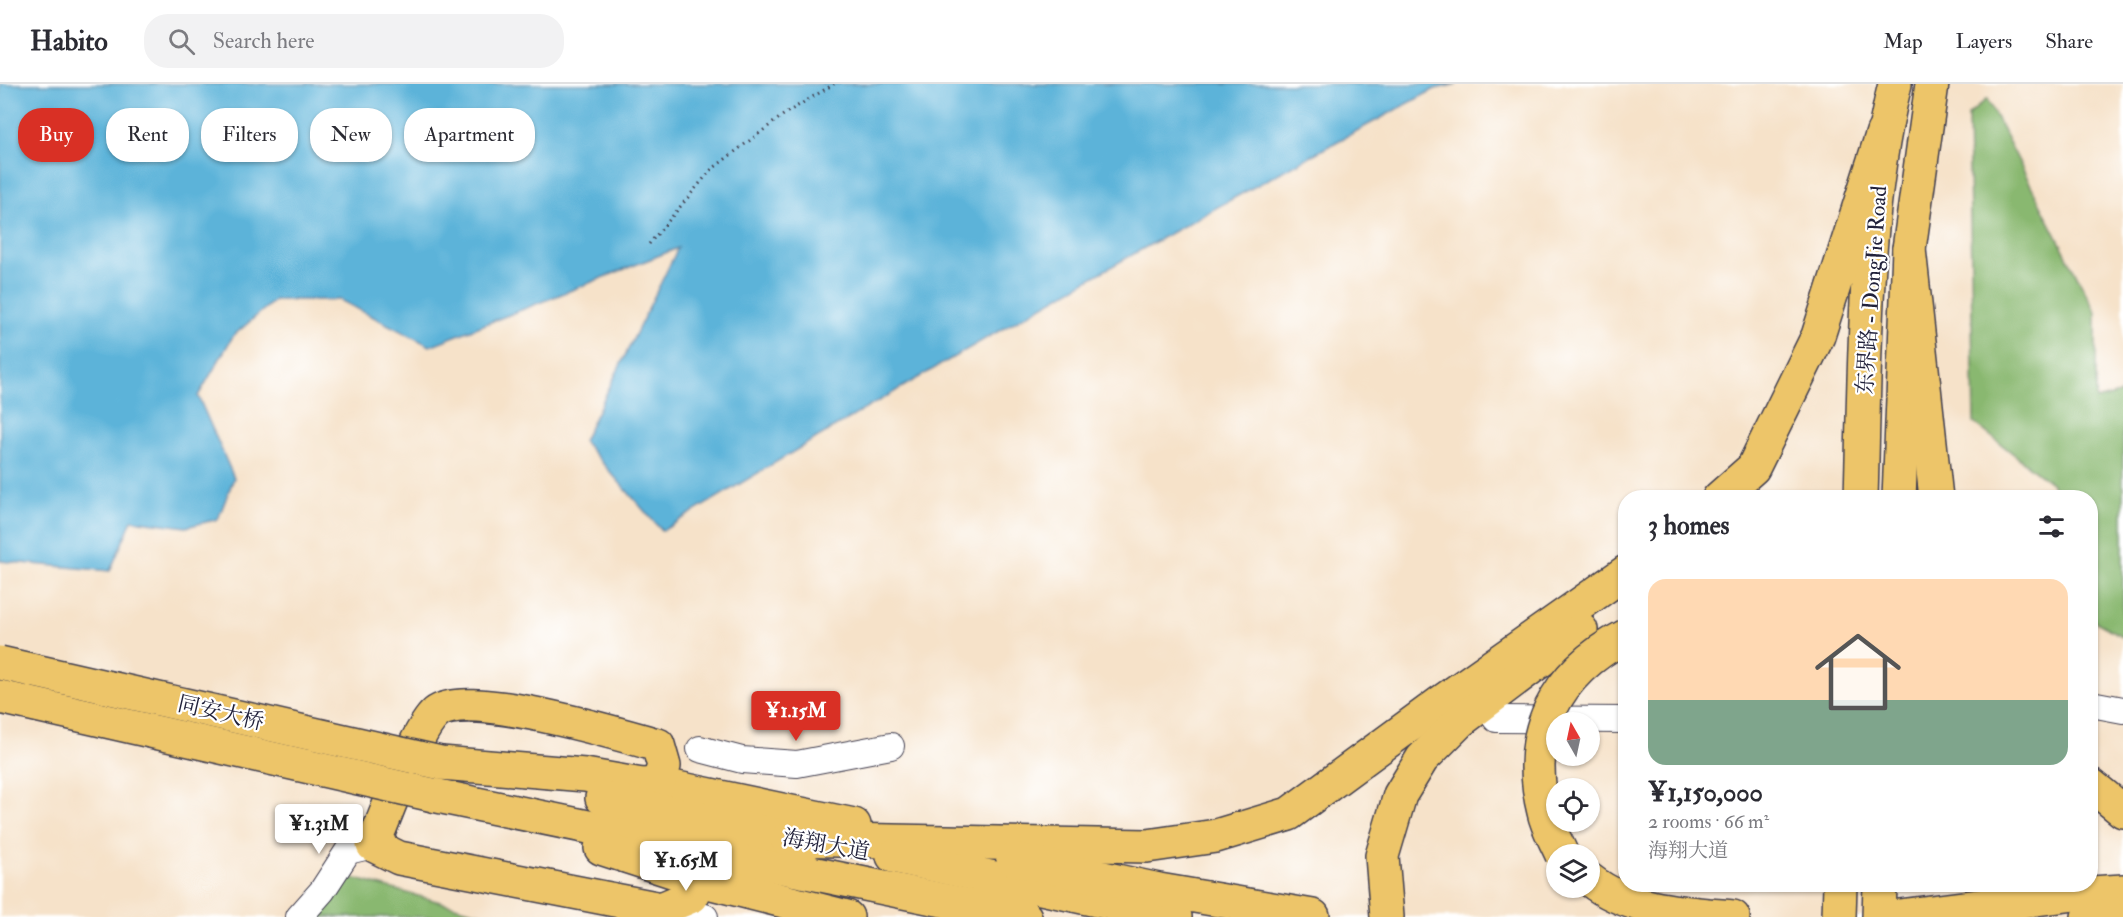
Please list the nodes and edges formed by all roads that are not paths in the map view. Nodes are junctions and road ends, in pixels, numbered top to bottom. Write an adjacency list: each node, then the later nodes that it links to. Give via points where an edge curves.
1 (1895, 84): 3 (main road, 东界路 - DongJie Road)
2 (1932, 84): 4 (main road, 东界路 - DongJie Road)
3 (1883, 132): 5 (main road, via 1818,336); 8 (main road, 东界路 - DongJie Road, via 1866,348)
4 (1910, 249): 9 (main road, 东界路 - DongJie Road); 10 (main road)
5 (1753, 468): 6 (main road); 7 (main road)
6 (1728, 490)
7 (1735, 490)
8 (1861, 490)
9 (1899, 490)
10 (1935, 490)
11 (1618, 578): 30 (main road, via 1289,814 1216,836 1147,846)
12 (1618, 602): 46 (main road, via 1460,721 1422,759 1400,795 1382,856)
13 (1618, 640): 31 (main road, bridge, via 1600,649 1565,681 1545,715 1538,762 1544,813)
14 (0, 663): 23 (main road, 同安大桥, bridge)
15 (0, 697): 26 (main road, 同安大桥, bridge)
16 (2098, 705): 17 (street)
17 (2123, 710)
18 (1496, 719): 19 (street)
19 (1618, 720)
20 (658, 745): 24 (main road, via 664,766); 27 (main road, via 688,766); 32 (main road, via 492,706 460,704 445,709 437,712 423,729)
21 (891, 746): 22 (street, via 797,764 742,760)
22 (700, 749)
23 (441, 763): 24 (main road); 29 (main road, 海翔大道)
24 (658, 784): 27 (main road)
25 (2098, 791): 28 (main road)
26 (433, 795): 33 (main road); 38 (main road, 海翔大道)
27 (715, 796): 30 (main road)
28 (2123, 811)
29 (787, 838): 30 (main road); 38 (main road, 海翔大道, via 934,863)
30 (926, 840): 41 (main road, via 1159,890)
31 (1557, 844)
32 (373, 845): 39 (main road, via 399,858); 42 (street, via 348,851)
33 (700, 880): 39 (main road, via 692,896); 44 (main road)
34 (1600, 888): 47 (main road, via 1662,910)
35 (2123, 891): 50 (main road)
36 (1840, 892): 48 (main road)
37 (1881, 892): 49 (main road)
38 (1026, 902): 41 (main road); 45 (main road, 海翔大道)
39 (661, 909): 43 (street)
40 (2123, 914): 51 (main road)
41 (1321, 916)
42 (299, 917)
43 (705, 917)
44 (847, 917)
45 (1175, 917)
46 (1386, 917)
47 (1732, 917)
48 (1839, 917)
49 (1879, 917)
50 (1891, 917)
51 (2088, 917)

